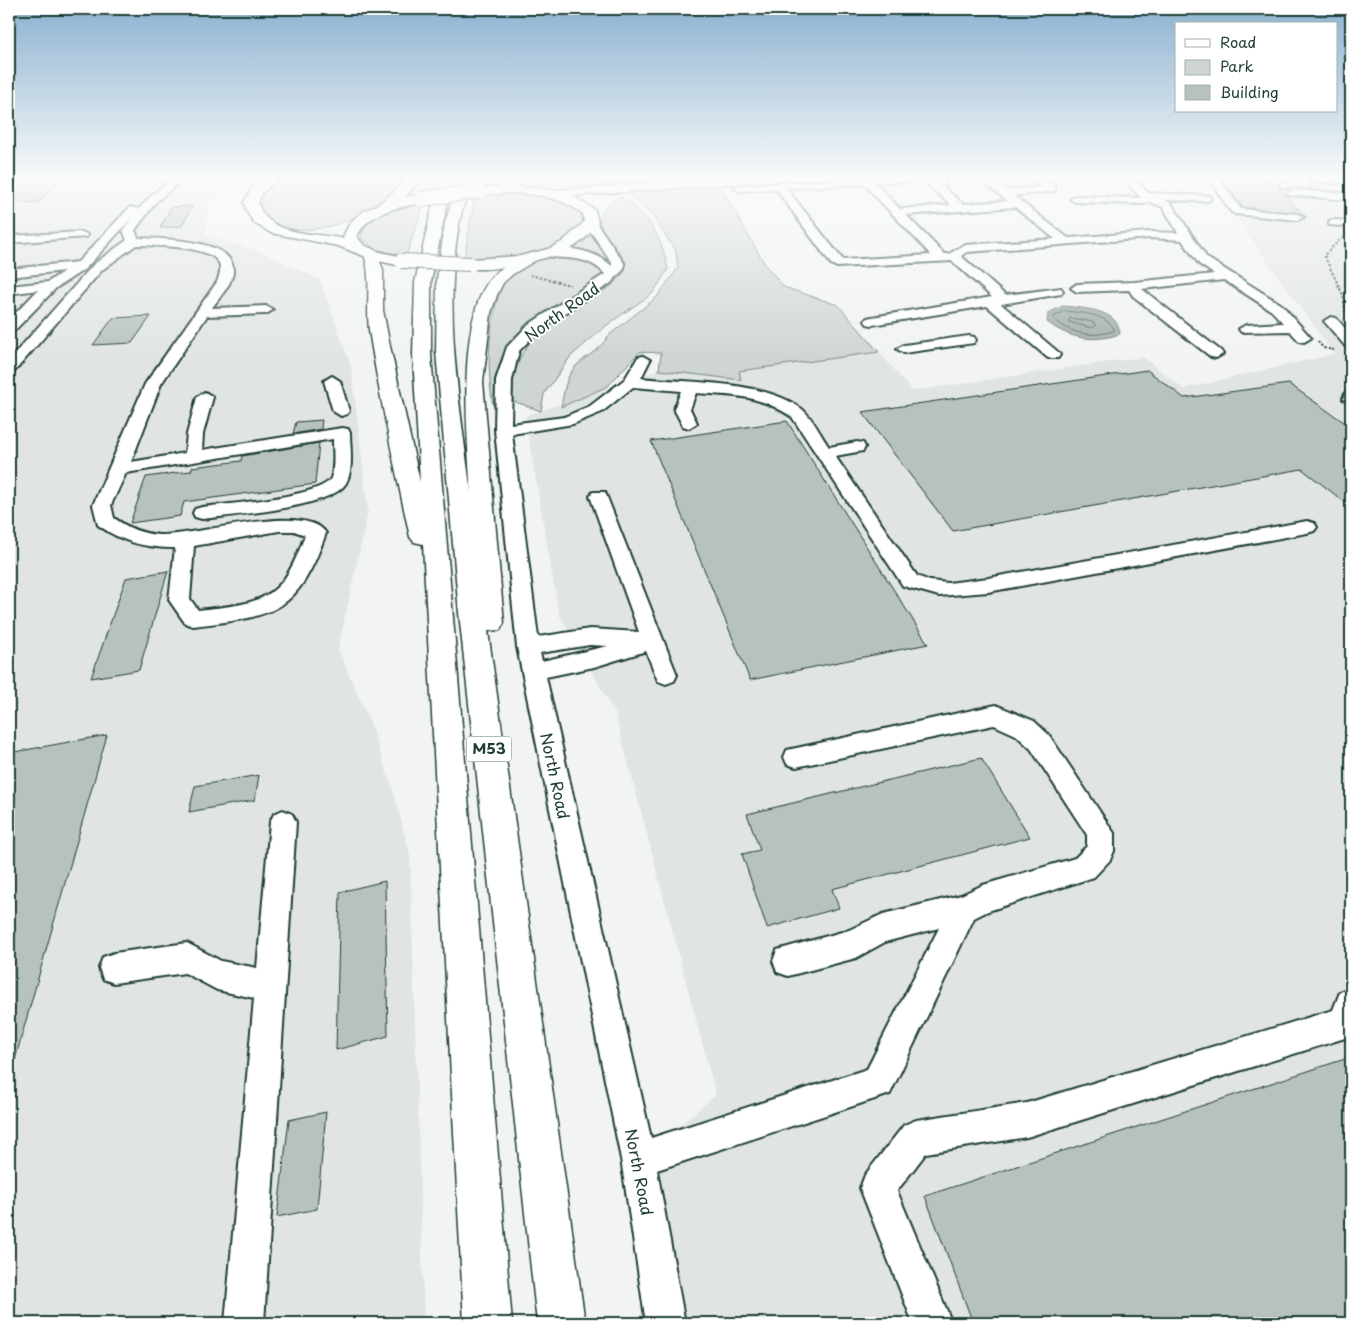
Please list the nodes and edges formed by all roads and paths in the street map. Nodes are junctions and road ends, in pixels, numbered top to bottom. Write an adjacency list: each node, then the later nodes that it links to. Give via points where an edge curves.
1 (36, 238): 15 (street)
2 (107, 238): 22 (street)
3 (319, 238): 18 (main road)
4 (351, 238): 18 (main road)
5 (431, 238): 65 (main road, M53, via 423,282 422,355)
6 (450, 238): 71 (main road, M53, via 445,279 446,352 472,613)
7 (578, 238): 19 (main road)
8 (603, 238): 24 (street, North Road, via 618,263)
9 (819, 238): 20 (street, via 843,270)
10 (922, 238): 20 (street)
11 (1061, 238): 17 (street)
12 (1105, 238): 17 (street)
13 (1187, 238): 25 (street, via 1204,261)
14 (1342, 238): 38 (path, via 1324,255 1346,309 1346,322)
15 (9, 240)
16 (133, 240): 33 (street, via 212,250 224,260 227,270 223,282); 49 (street, via 98,267)
17 (1065, 241): 21 (street, via 964,250)
18 (365, 251): 19 (main road, bridge, via 401,261 471,264 502,263); 65 (main road, via 376,264 375,315 396,427)
19 (542, 255): 24 (street, North Road, via 580,254 598,260); 71 (main road, via 508,271 488,295 474,382 492,636)
20 (940, 257): 21 (street)
21 (955, 257): 31 (street)
22 (80, 266): 23 (street); 26 (street)
23 (9, 273)
24 (612, 274): 56 (street, North Road, via 533,328 512,350 504,380)
25 (1227, 276): 27 (street); 41 (street, via 1277,308)
26 (51, 285): 29 (street); 39 (street)
27 (1134, 286): 28 (street); 37 (street, via 1138,293)
28 (1077, 288)
29 (10, 291)
30 (1056, 291): 31 (street)
31 (995, 300): 34 (street); 47 (street)
32 (266, 310): 33 (street)
33 (202, 312): 60 (street, via 153,384)
34 (918, 314): 35 (street); 43 (street)
35 (872, 321)
36 (1199, 321): 37 (street)
37 (1179, 323): 46 (street)
38 (1335, 325): 44 (street)
39 (9, 328)
40 (1246, 329): 41 (street, via 1274,327)
41 (1301, 334): 44 (path, via 1315,337 1323,348)
42 (969, 340): 43 (street)
43 (948, 342): 45 (street)
44 (1349, 346)
45 (904, 349)
46 (1216, 354)
47 (1053, 355)
48 (643, 360): 51 (street)
49 (9, 369)
50 (332, 381): 54 (street)
51 (630, 382): 52 (street); 56 (street, via 596,409 567,421)
52 (690, 388): 55 (street, via 682,409); 58 (street, via 753,393 777,400 798,414)
53 (205, 397): 59 (street, via 195,434)
54 (341, 411)
55 (689, 423)
56 (503, 430): 67 (street, North Road)
57 (857, 448): 58 (street)
58 (825, 453): 63 (street, via 910,581 928,589 958,590)
59 (193, 457): 60 (street); 62 (street, via 342,433 339,481 333,489 315,497)
60 (119, 469): 64 (street, via 102,505 105,521 118,532 143,542)
61 (600, 496): 66 (street)
62 (202, 513)
63 (1307, 527)
64 (185, 541): 64 (street, via 179,600 194,618 266,606 294,583 316,533 304,526 281,524)
65 (441, 616): 80 (main road, M53)
66 (653, 641): 67 (street, via 590,637); 68 (street, via 594,659); 69 (street)
67 (528, 647): 68 (street, North Road)
68 (533, 671): 78 (street, North Road)
69 (666, 675)
70 (796, 757): 73 (street, via 996,715 1030,733 1040,742 1101,833 1100,851 1084,868 983,899)
71 (493, 782): 81 (main road, M53)
72 (283, 822): 76 (street)
73 (964, 908): 74 (street, via 883,928 856,943); 78 (street, via 878,1082)
74 (788, 961)
75 (114, 968): 76 (street, via 187,958 217,975)
76 (270, 986): 79 (street)
77 (1351, 1004): 83 (street, via 1345,1022 1027,1120 916,1136 878,1188)
78 (638, 1159): 82 (street, North Road)
79 (244, 1323)
80 (488, 1323)
81 (561, 1323)
82 (666, 1323)
83 (932, 1323)

